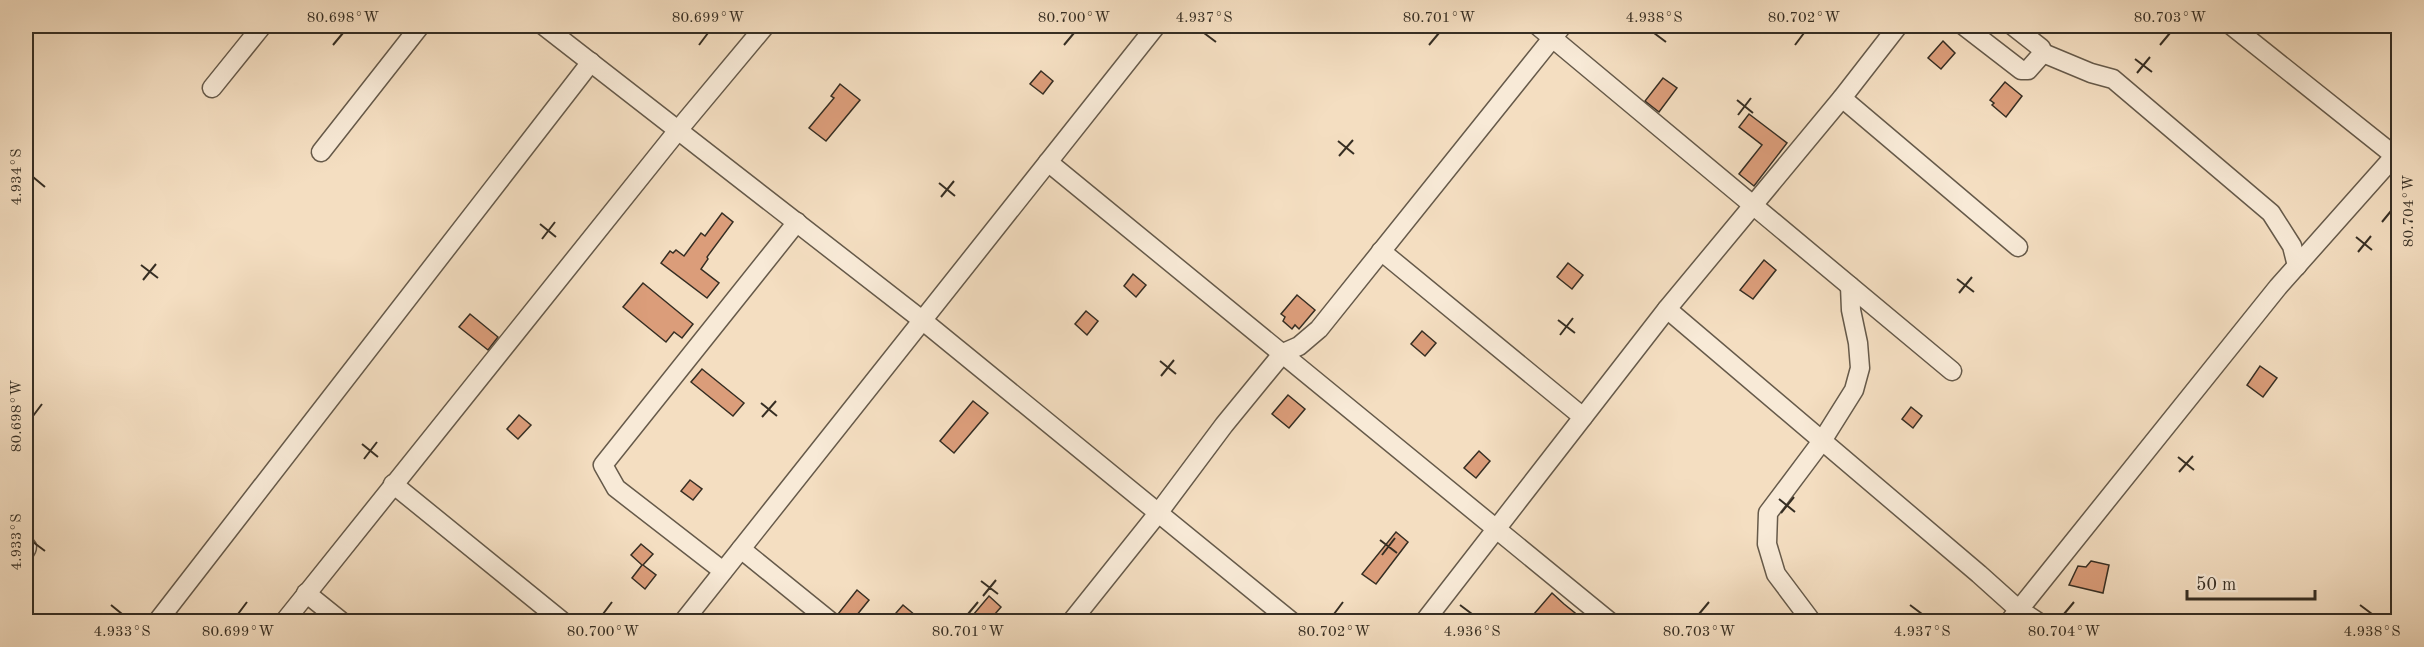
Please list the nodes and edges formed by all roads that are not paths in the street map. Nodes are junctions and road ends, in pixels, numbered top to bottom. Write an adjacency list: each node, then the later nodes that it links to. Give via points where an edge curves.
1 (262, 26): 13 (street)
2 (420, 26): 16 (street)
3 (544, 26): 12 (street)
4 (765, 26): 15 (street)
5 (1156, 26): 18 (street)
6 (1898, 26): 14 (street)
7 (1964, 26): 11 (street, via 2022,70 2028,70)
8 (2013, 26): 11 (street)
9 (2232, 26): 17 (street)
10 (1551, 29): 19 (street); 22 (street)
11 (2043, 53): 23 (street, via 2113,79 2271,213 2292,246)
12 (591, 62): 15 (street); 38 (street)
13 (212, 88)
14 (1842, 98): 19 (street); 21 (street)
15 (679, 129): 20 (street); 31 (street)
16 (321, 152)
17 (2397, 154): 23 (street)
18 (1048, 162): 26 (street); 27 (street)
19 (1753, 206): 24 (street); 25 (street)
20 (797, 222): 26 (street); 35 (street, via 603,465 616,488)
21 (2018, 247)
22 (1381, 251): 27 (street, via 1319,329 1299,346); 29 (street)
23 (2297, 266): 37 (street)
24 (1850, 286): 28 (street); 30 (street, via 1860,368 1854,390)
25 (1667, 309): 29 (street); 30 (street)
26 (922, 320): 32 (street); 34 (street)
27 (1283, 353): 32 (street); 33 (street)
28 (1952, 371)
29 (1583, 417): 33 (street)
30 (1822, 441): 37 (street, via 1979,574); 48 (street, via 1768,513 1767,544 1776,574)
31 (393, 484): 36 (street); 41 (street)
32 (1159, 512): 44 (street); 45 (street)
33 (1497, 528): 46 (street); 47 (street)
34 (741, 549): 35 (street); 43 (street)
35 (723, 571): 42 (street)
36 (306, 593): 39 (street); 40 (street)
37 (2014, 615): 49 (street)
38 (157, 621)
39 (284, 621)
40 (342, 621)
41 (563, 621)
42 (683, 621)
43 (831, 621)
44 (1071, 621)
45 (1292, 621)
46 (1424, 621)
47 (1610, 621)
48 (1812, 621)
49 (2038, 621)

